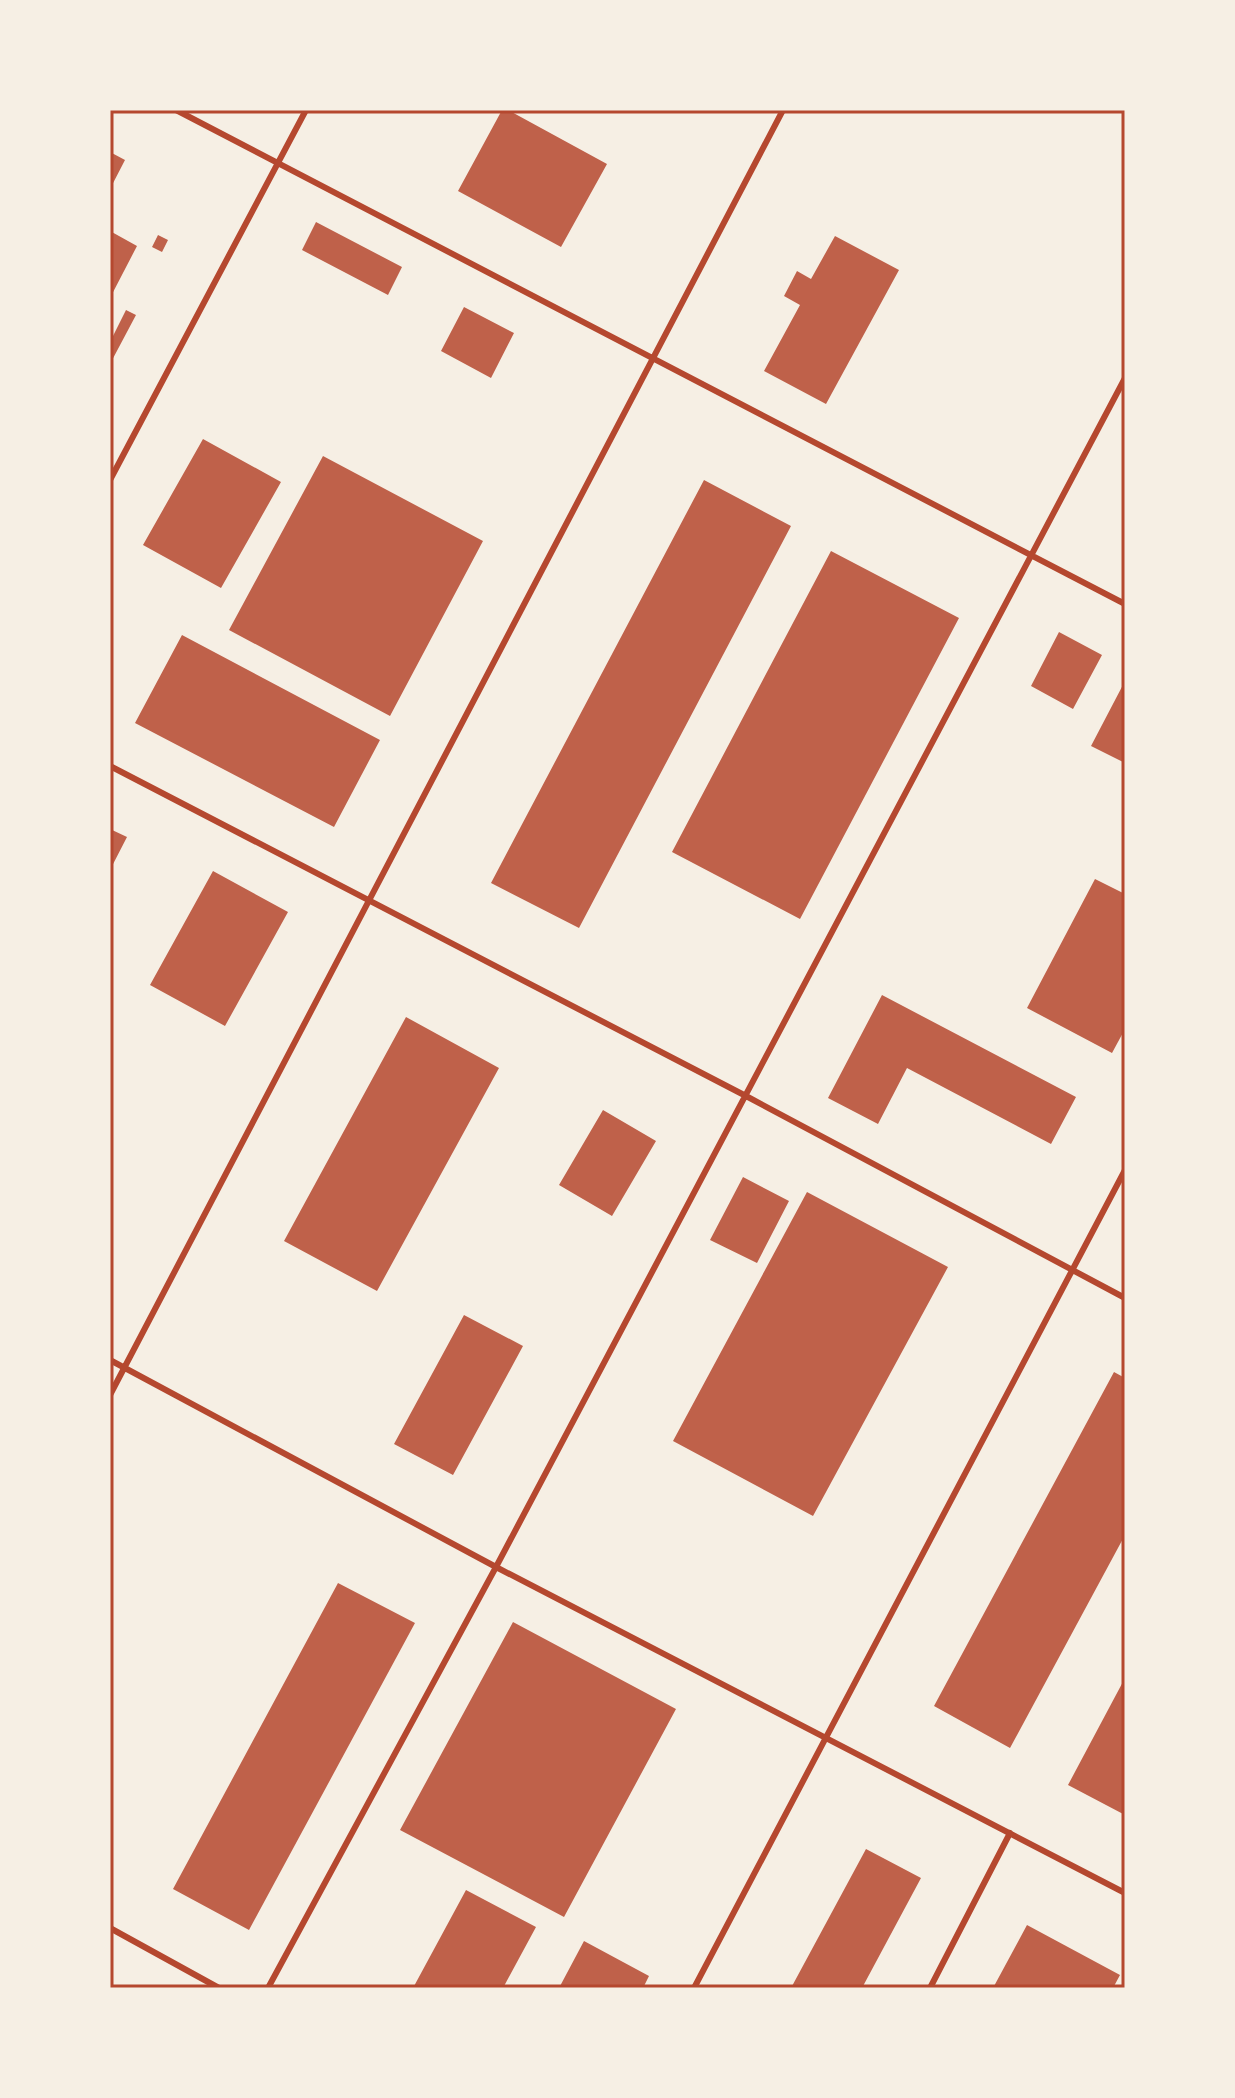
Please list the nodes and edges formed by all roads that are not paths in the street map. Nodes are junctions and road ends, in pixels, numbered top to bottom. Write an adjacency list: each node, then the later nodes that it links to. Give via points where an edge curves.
1 (176, 110): 4 (lane)
2 (306, 110): 4 (lane)
3 (783, 110): 5 (lane)
4 (278, 164): 5 (lane); 7 (lane)
5 (654, 359): 8 (lane); 11 (lane)
6 (1125, 378): 8 (lane)
7 (110, 480)
8 (1030, 555): 9 (lane); 12 (lane)
9 (1125, 604)
10 (110, 766): 11 (lane)
11 (370, 902): 12 (lane); 17 (lane)
12 (746, 1096): 14 (lane); 19 (lane)
13 (1125, 1170): 14 (lane)
14 (1071, 1270): 15 (lane); 20 (lane)
15 (1125, 1298)
16 (110, 1360): 17 (lane)
17 (125, 1367): 18 (lane); 19 (lane)
18 (110, 1395)
19 (496, 1567): 20 (lane); 25 (lane)
20 (826, 1736): 21 (lane); 26 (lane)
21 (1010, 1833): 22 (lane); 27 (lane)
22 (1125, 1893)
23 (110, 1928): 24 (lane)
24 (219, 1988)
25 (268, 1988)
26 (694, 1988)
27 (930, 1988)

